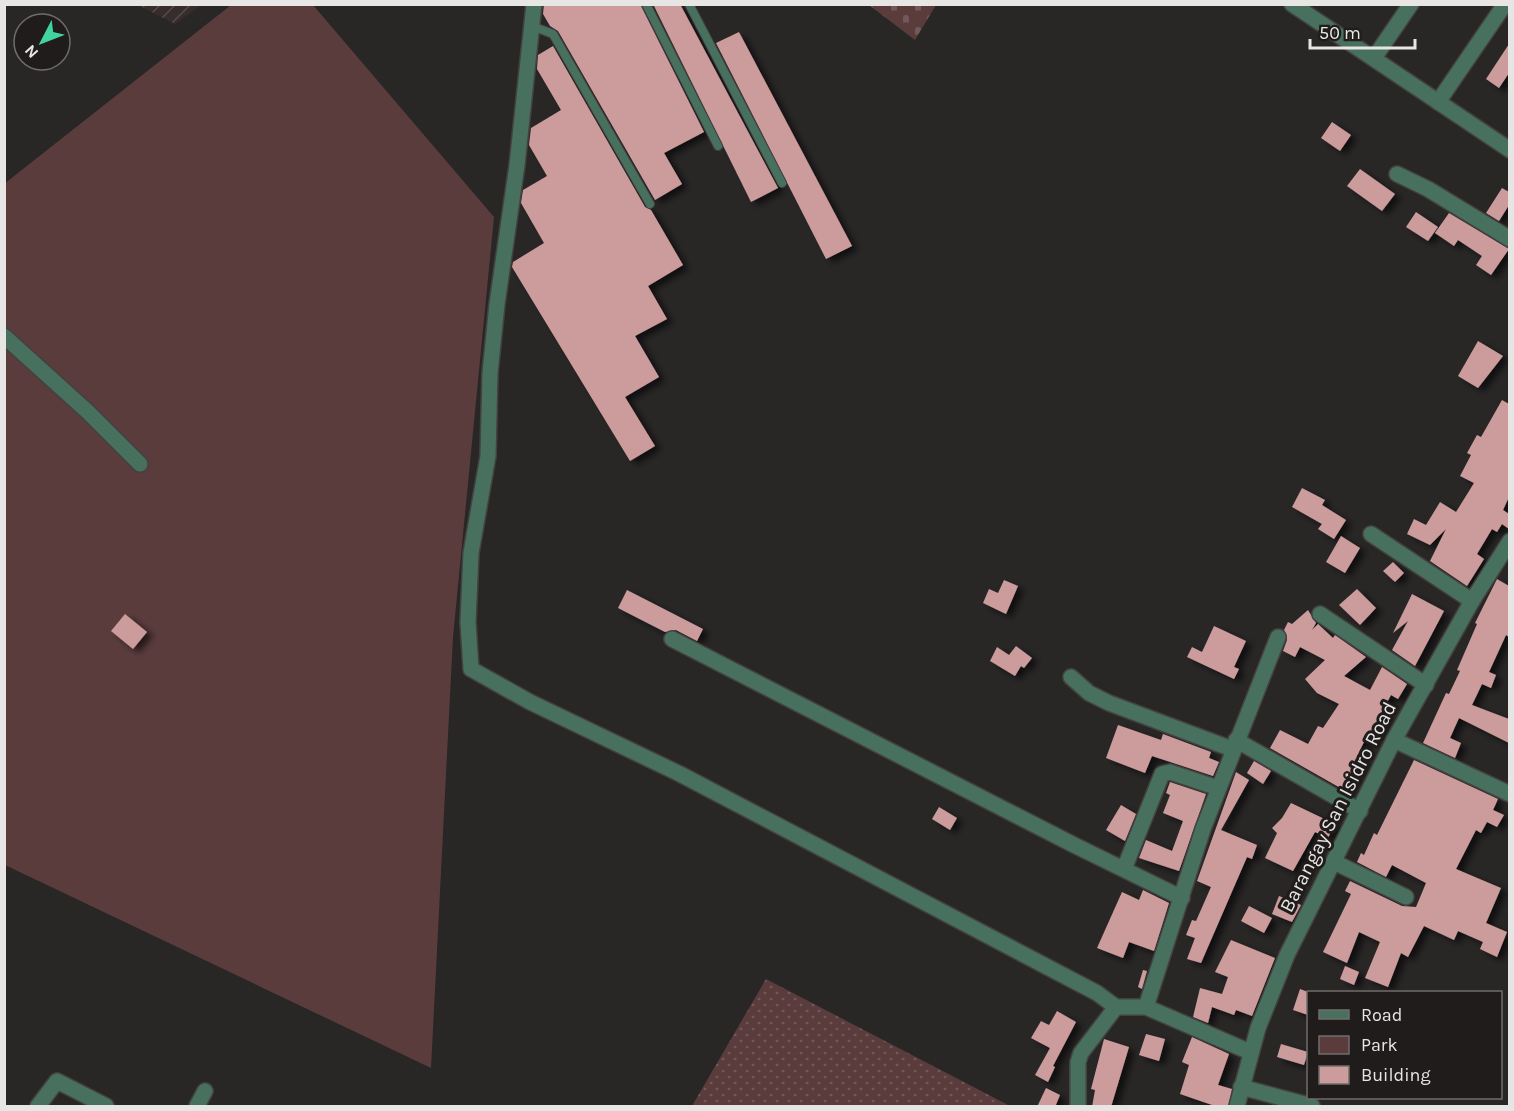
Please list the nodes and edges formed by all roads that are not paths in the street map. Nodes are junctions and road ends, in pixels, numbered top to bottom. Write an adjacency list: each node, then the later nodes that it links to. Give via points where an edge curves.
1 (534, 4): 8 (street)
2 (646, 4): 11 (lane)
3 (689, 4): 14 (lane)
4 (1292, 4): 7 (street)
5 (1411, 4): 9 (street)
6 (1505, 4): 10 (street)
7 (1312, 10): 9 (street)
8 (531, 26): 15 (lane, via 553,34); 36 (street, via 490,373 488,456 471,553 471,669 530,702 680,774)
9 (1374, 58): 10 (street)
10 (1438, 102): 12 (street)
11 (718, 146)
12 (1509, 150)
13 (1397, 174): 16 (street)
14 (782, 183)
15 (650, 204)
16 (1509, 238)
17 (4, 336): 18 (street)
18 (140, 464)
19 (1371, 534): 21 (street)
20 (1509, 541): 21 (street, Barangay San Isidro Road)
21 (1472, 601): 26 (street, Barangay San Isidro Road)
22 (1320, 614): 26 (street)
23 (1278, 637): 28 (street)
24 (672, 639): 33 (street)
25 (1071, 677): 28 (street, via 1108,703)
26 (1426, 685): 27 (street, Barangay San Isidro Road)
27 (1394, 740): 30 (street); 31 (street, Barangay San Isidro Road)
28 (1234, 744): 29 (street); 31 (street)
29 (1218, 788): 33 (street, via 1170,771 1162,774); 35 (street)
30 (1509, 794)
31 (1360, 811): 32 (street, Barangay San Isidro Road)
32 (1334, 862): 34 (street); 38 (street, Barangay San Isidro Road, via 1287,955)
33 (1124, 869): 35 (street)
34 (1406, 897)
35 (1182, 898): 37 (street)
36 (1116, 1007): 37 (street); 44 (street, via 1081,1053)
37 (1146, 1007): 38 (street)
38 (1250, 1052): 39 (street, Barangay San Isidro Road)
39 (1241, 1087): 45 (street, Barangay San Isidro Road); 46 (street)
40 (205, 1090): 43 (street)
41 (38, 1107): 42 (street, via 57,1081)
42 (106, 1107)
43 (197, 1107)
44 (1078, 1107)
45 (1237, 1107)
46 (1312, 1107)

